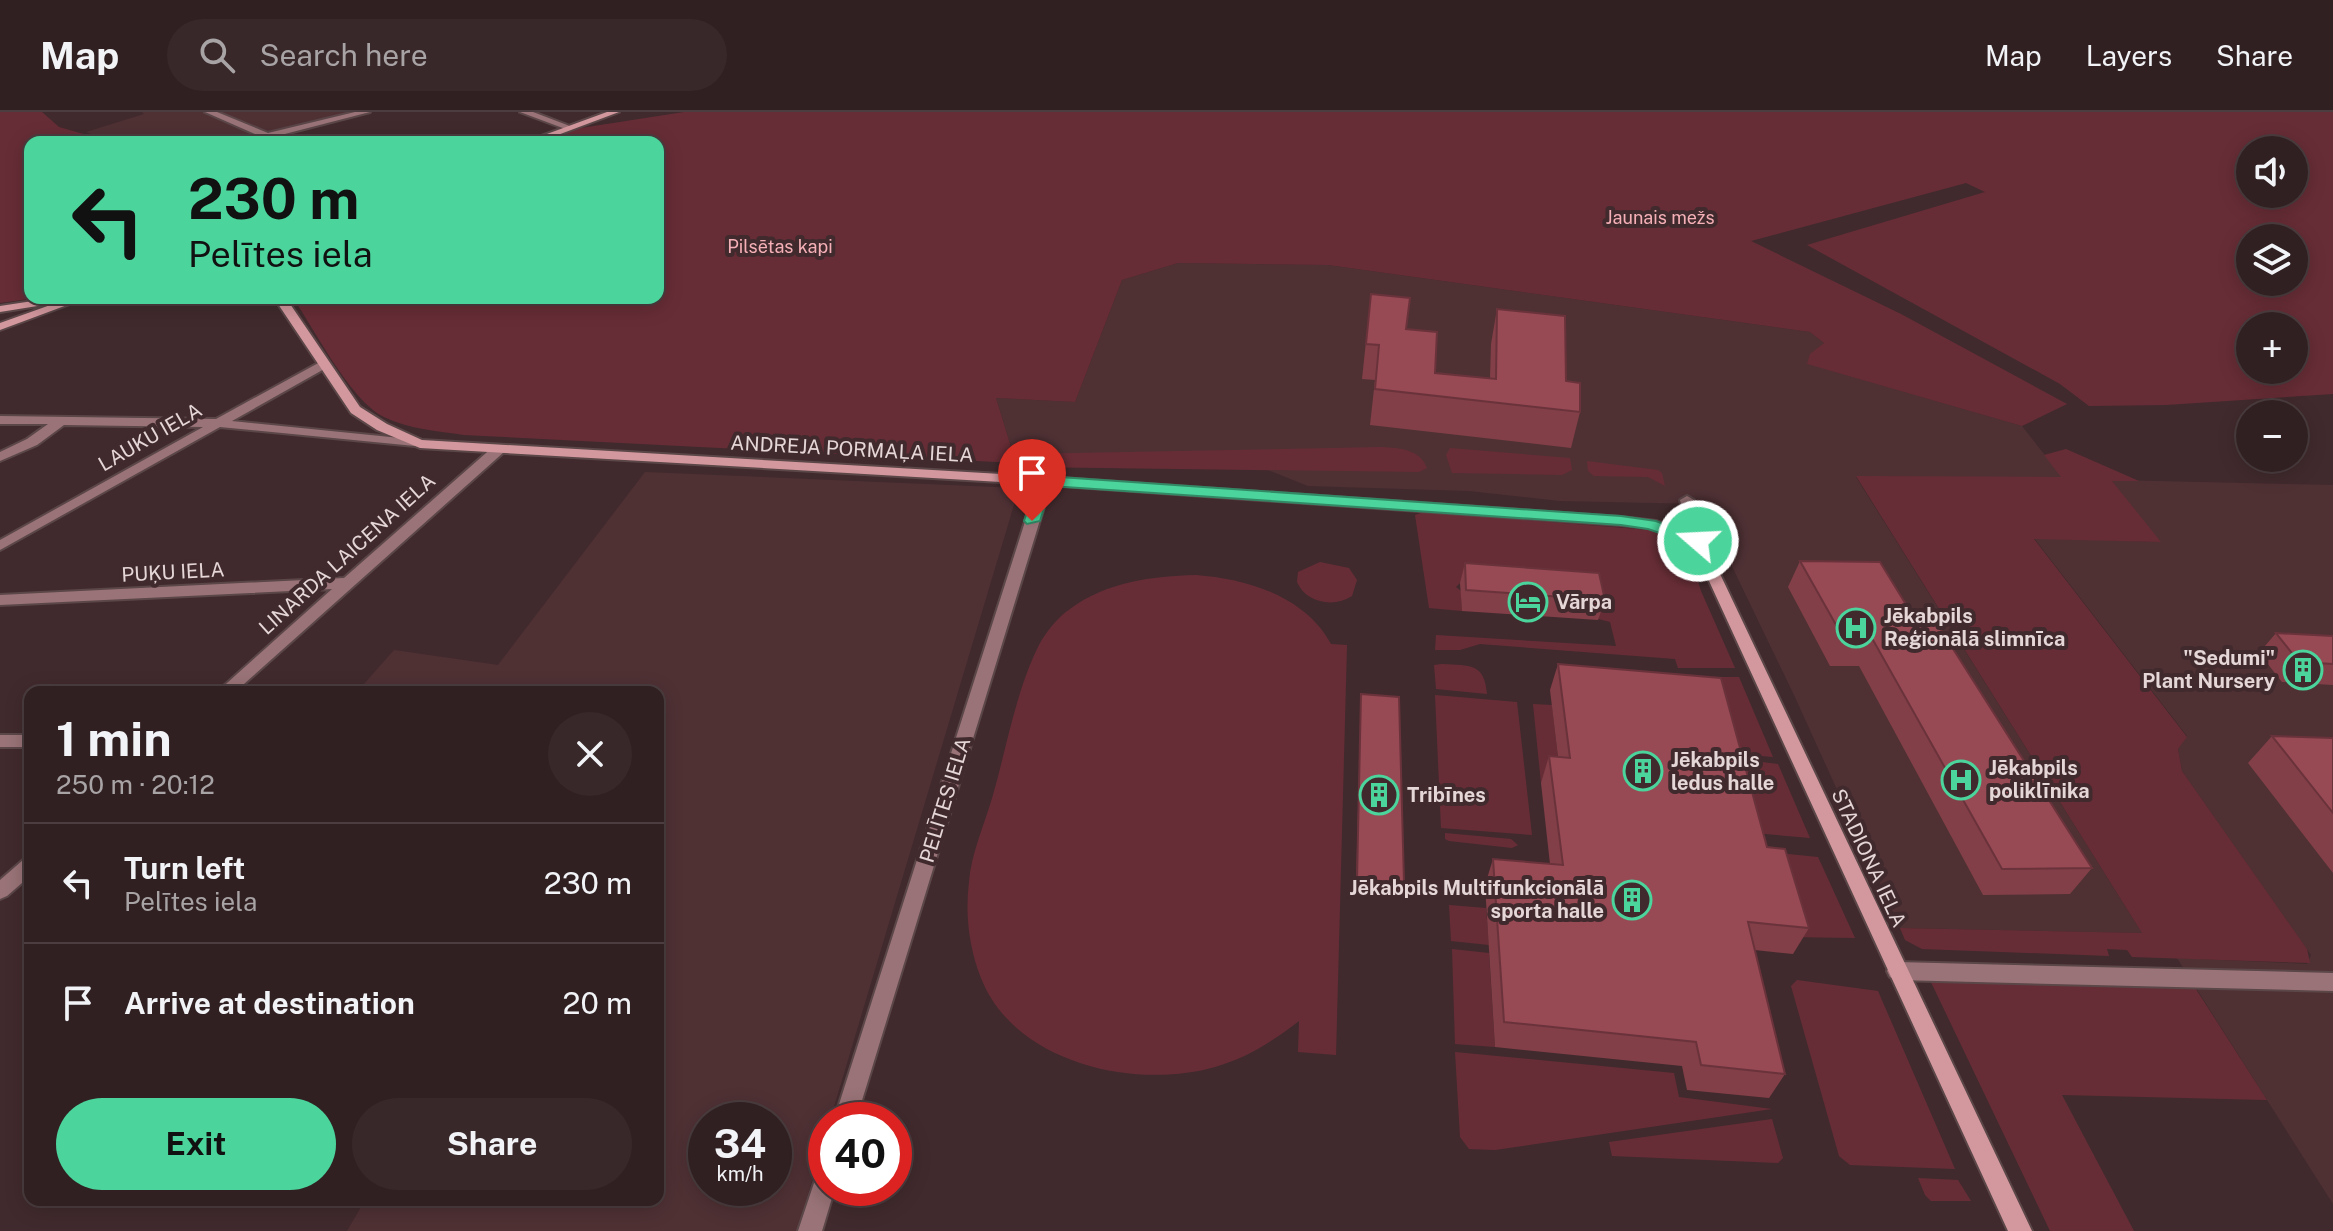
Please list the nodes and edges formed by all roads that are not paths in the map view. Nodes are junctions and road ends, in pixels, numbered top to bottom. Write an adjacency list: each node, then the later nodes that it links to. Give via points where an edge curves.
1 (209, 112): 6 (street)
2 (366, 112): 6 (street)
3 (524, 112): 5 (street)
4 (615, 112): 5 (street)
5 (571, 128): 7 (street)
6 (267, 136)
7 (548, 136)
8 (41, 304): 11 (street)
9 (63, 304): 12 (street)
10 (284, 304): 13 (street)
11 (0, 309)
12 (0, 327)
13 (322, 365): 16 (street, LAUKU IELA); 17 (street, via 355,410)
14 (0, 420): 15 (street, ANDREJA PORMAĻA IELA)
15 (61, 421): 16 (street, ANDREJA PORMAĻA IELA); 19 (street)
16 (215, 423): 17 (street, ANDREJA PORMAĻA IELA); 23 (street, LAUKU IELA)
17 (420, 444): 18 (street, ANDREJA PORMAĻA IELA)
18 (499, 449): 20 (street, ANDREJA PORMAĻA IELA); 24 (street, LINARDA LAICENA IELA)
19 (0, 457)
20 (1045, 481): 22 (street, ANDREJA PORMAĻA IELA, via 1621,521 1651,524); 33 (street, PELĪTES IELA)
21 (1687, 500): 22 (street, STADIONA IELA)
22 (1698, 541): 31 (street, STADIONA IELA)
23 (0, 546)
24 (347, 583): 25 (street, PUĶU IELA); 26 (street, LINARDA LAICENA IELA)
25 (0, 600)
26 (232, 686)
27 (0, 741): 28 (street)
28 (24, 741)
29 (24, 870): 30 (street)
30 (0, 891)
31 (1897, 971): 32 (street); 36 (street, STADIONA IELA)
32 (2333, 982)
33 (851, 1102)
34 (818, 1206): 35 (street)
35 (810, 1231)
36 (2020, 1231)

